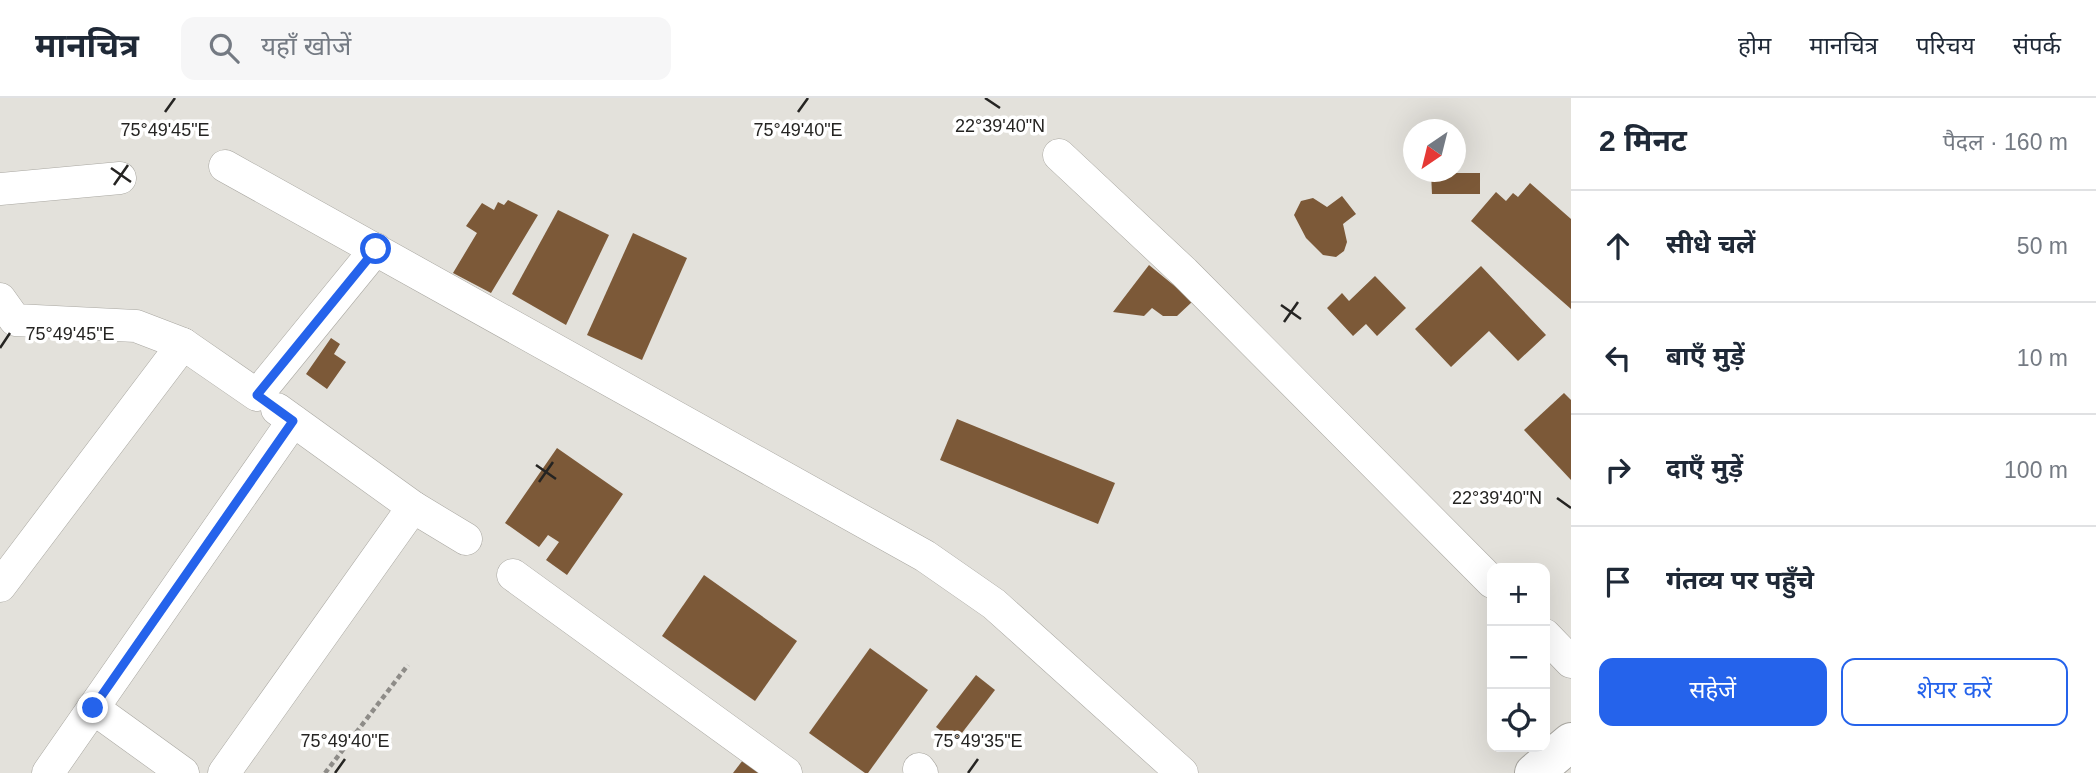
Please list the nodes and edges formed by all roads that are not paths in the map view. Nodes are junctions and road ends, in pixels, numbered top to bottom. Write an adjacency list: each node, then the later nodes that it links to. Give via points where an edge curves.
1 (1059, 155): 13 (street, via 1184,272)
2 (225, 166): 5 (street)
3 (120, 178): 4 (street)
4 (0, 189)
5 (376, 249): 8 (street); 23 (street, via 925,556 994,604)
6 (0, 299): 7 (street, via 15,320 136,326)
7 (183, 344): 8 (street); 14 (street)
8 (257, 395): 9 (street)
9 (293, 421): 10 (street); 17 (street)
10 (413, 507): 11 (street); 21 (street)
11 (466, 539)
12 (513, 575): 22 (street)
13 (1487, 577)
14 (0, 586)
15 (1550, 640): 16 (street)
16 (1571, 662)
17 (93, 708): 19 (street); 20 (street)
18 (1571, 742): 24 (main road)
19 (48, 773)
20 (183, 773)
21 (224, 773)
22 (786, 773)
23 (1182, 773)
24 (1534, 773)

